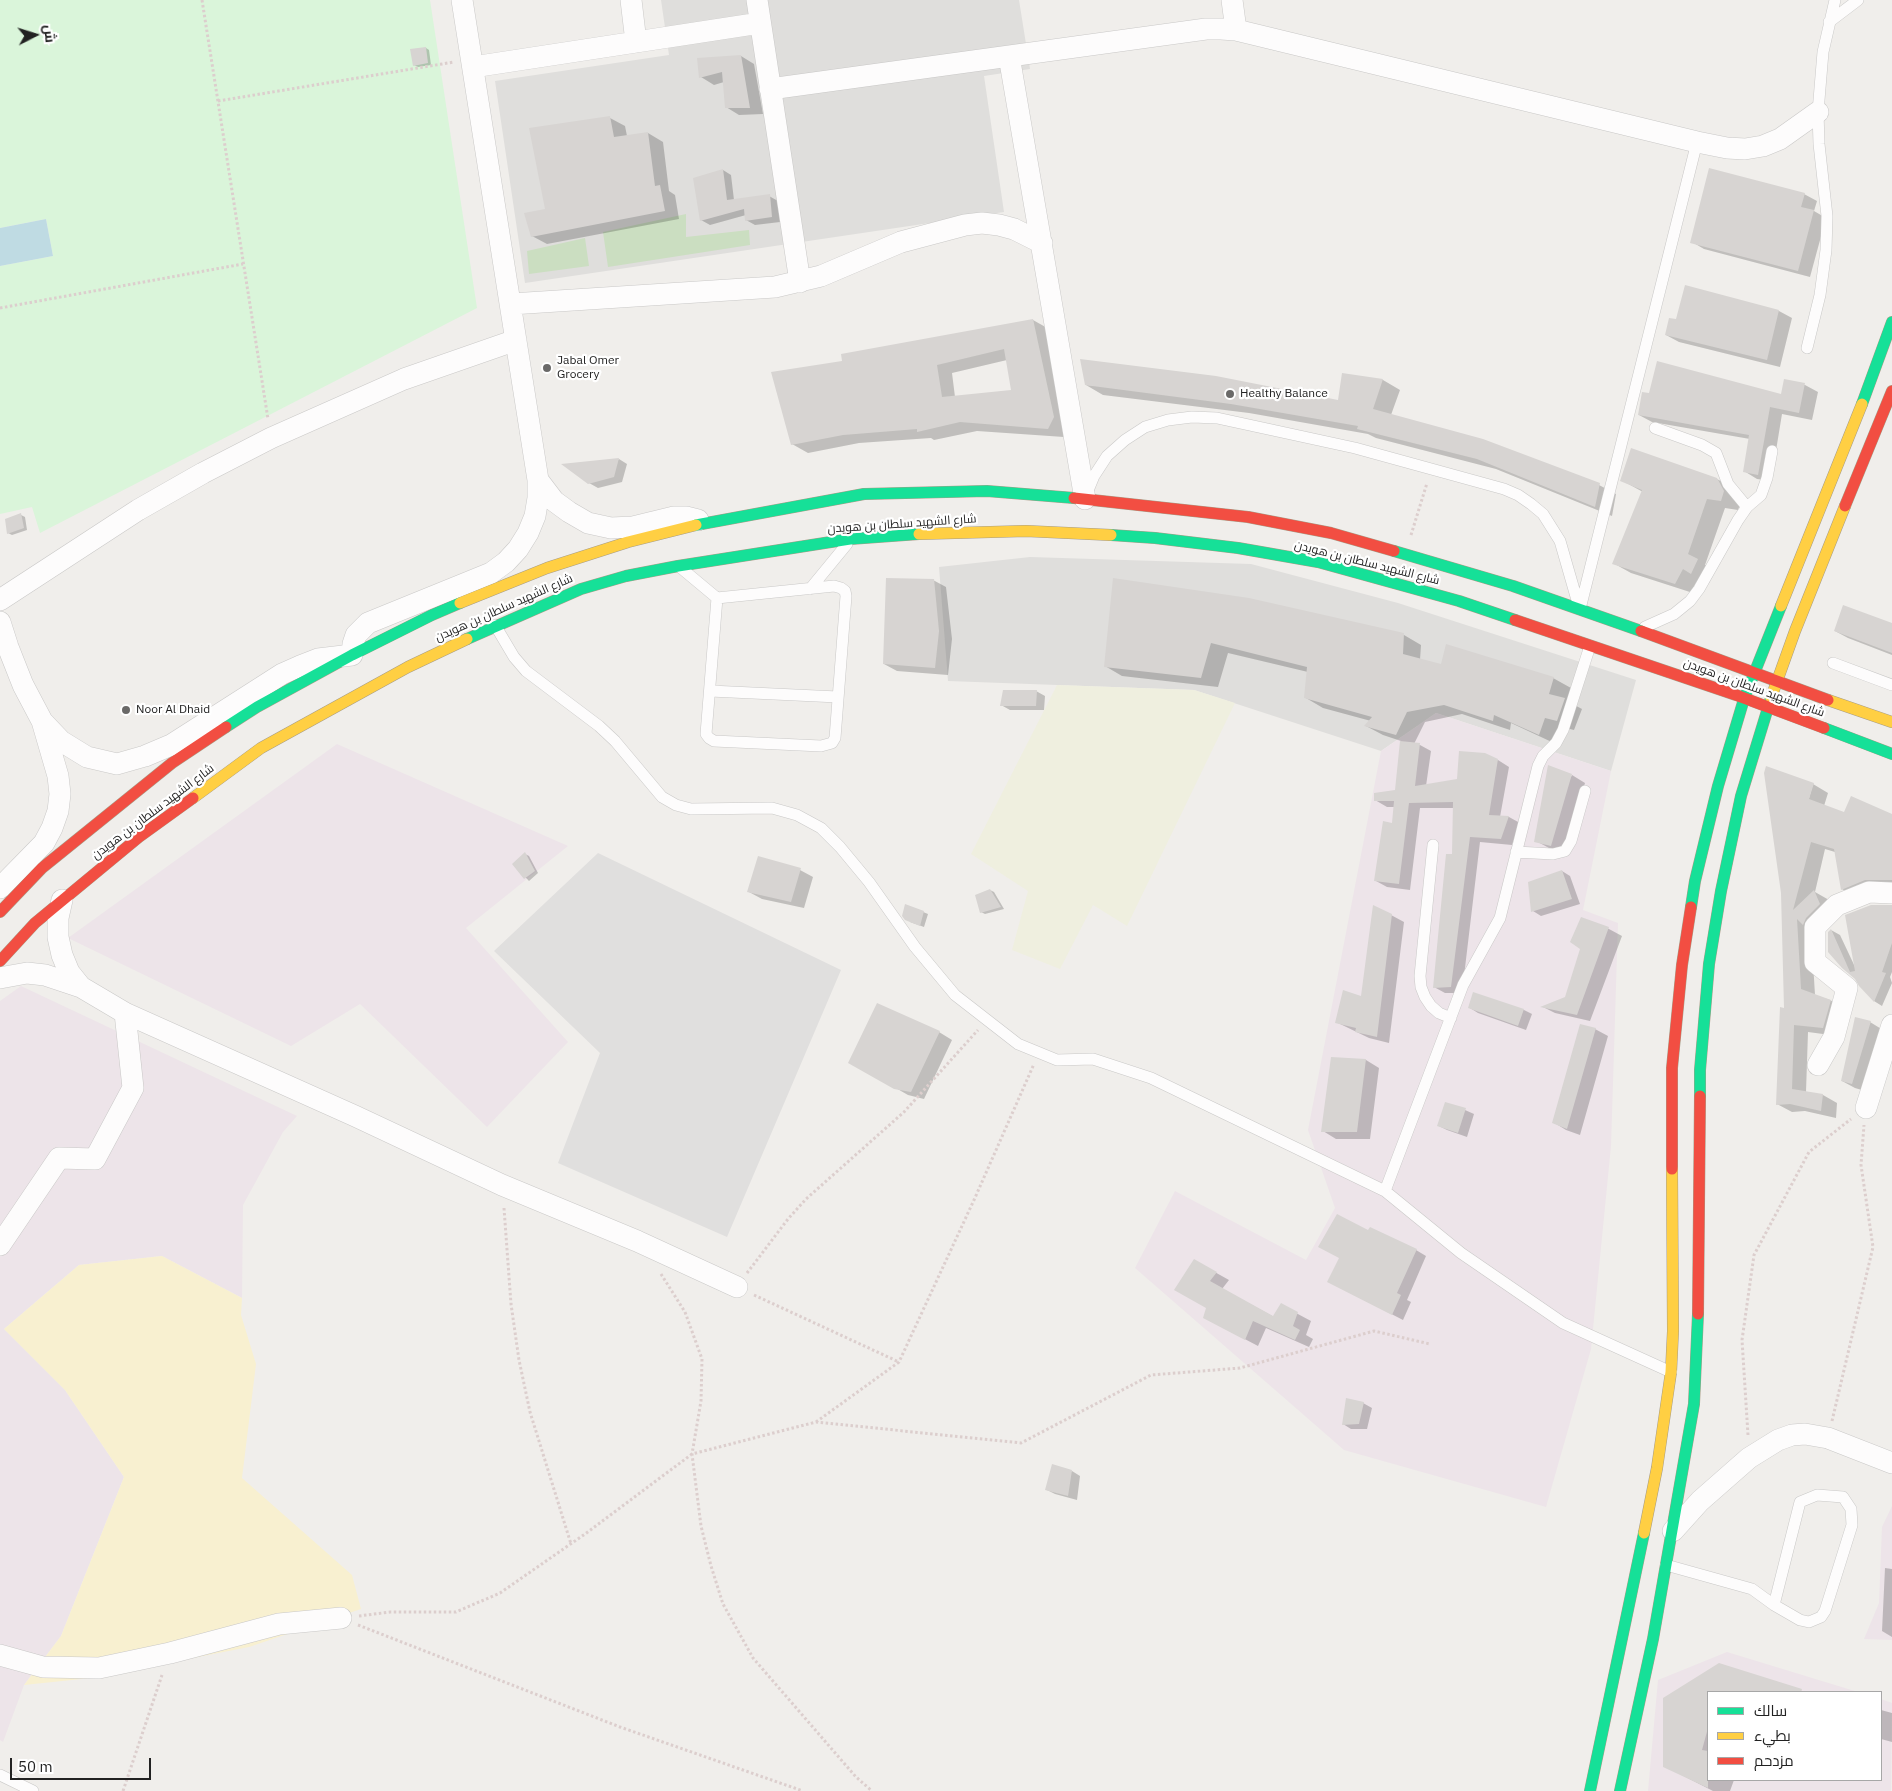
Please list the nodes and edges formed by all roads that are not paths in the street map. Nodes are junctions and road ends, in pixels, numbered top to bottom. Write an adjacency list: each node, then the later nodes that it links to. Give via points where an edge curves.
1 (462, 0): 12 (street)
2 (631, 0): 10 (street)
3 (756, 0): 8 (street)
4 (1232, 0): 9 (street)
5 (1834, 0): 7 (lane)
6 (1858, 0): 7 (lane)
7 (1829, 22): 14 (lane)
8 (760, 23): 10 (street); 13 (street)
9 (1236, 30): 11 (street, via 1206,29); 15 (street)
10 (636, 42): 12 (street)
11 (1008, 56): 13 (street); 16 (street)
12 (472, 63): 18 (street)
13 (770, 89): 17 (street)
14 (1818, 112): 15 (street, via 1780,139 1763,146 1727,148); 21 (lane, via 1827,216 1826,250 1822,286)
15 (1697, 142): 37 (lane)
16 (1042, 243): 17 (street, via 999,225 965,225 901,242); 27 (street)
17 (800, 282): 18 (street, via 750,289)
18 (511, 304): 20 (street)
19 (1892, 322): 45 (main road)
20 (516, 340): 25 (street); 36 (street, via 404,379 271,438 138,510)
21 (1807, 348)
22 (1892, 391): 46 (main road)
23 (1655, 428): 29 (lane, via 1702,445 1716,454 1728,484)
24 (1772, 451): 29 (lane, via 1763,490)
25 (538, 480): 30 (street, via 554,501 588,524 633,527 674,516); 43 (street, via 538,498 528,533 506,562 491,573 368,624 356,635)
26 (987, 491): 27 (main road, شارع الشهيد سلطان بن هويدن); 28 (main road, via 994,498); 30 (main road, شارع الشهيد سلطان بن هويدن, via 864,494)
27 (1085, 499): 37 (main road, شارع الشهيد سلطان بن هويدن, via 1248,517 1331,533); 37 (lane, via 1107,456 1145,427 1168,420 1217,418 1355,448 1511,492 1531,504 1543,514 1560,541)
28 (996, 507)
29 (1747, 507): 40 (lane, via 1690,601 1669,618)
30 (704, 523): 43 (main road, شارع الشهيد سلطان بن هويدن, via 628,542 547,568 432,615)
31 (900, 523): 32 (main road)
32 (850, 540): 33 (main road, شارع الشهيد سلطان بن هويدن); 34 (lane); 41 (main road, شارع الشهيد سلطان بن هويدن, via 953,532 1026,531 1155,538 1238,548 1318,562 1398,583)
33 (678, 566): 35 (lane); 39 (main road, شارع الشهيد سلطان بن هويدن, via 581,589)
34 (810, 589): 35 (lane); 49 (lane, via 834,586 845,591)
35 (717, 598): 48 (lane)
36 (0, 600)
37 (1580, 609): 40 (main road, شارع الشهيد سلطان بن هويدن)
38 (0, 622): 42 (street)
39 (495, 625): 60 (main road, شارع الشهيد سلطان بن هويدن, via 408,667 262,748 139,837); 70 (lane, via 514,658 526,671 599,726 662,797 691,809 772,808 797,815 820,828 869,882 915,948 955,995 1018,1044 1057,1060 1093,1060 1152,1078)
40 (1639, 630): 45 (main road, شارع الشهيد سلطان بن هويدن)
41 (1590, 646): 50 (main road, شارع الشهيد سلطان بن هويدن); 57 (lane, via 1564,730 1538,766)
42 (4, 651): 52 (street)
43 (352, 655): 52 (street, via 318,659 282,674 171,745 117,764 87,757 61,741); 61 (main road, شارع الشهيد سلطان بن هويدن, via 257,707 172,763 42,868)
44 (1833, 663): 47 (lane)
45 (1754, 673): 46 (main road, شارع الشهيد سلطان بن هويدن); 50 (main road)
46 (1777, 682): 51 (main road); 53 (main road, شارع الشهيد سلطان بن هويدن)
47 (1892, 685)
48 (710, 691): 49 (lane); 49 (lane, via 706,734 714,741 821,746 832,743)
49 (838, 697)
50 (1744, 698): 51 (main road, شارع الشهيد سلطان بن هويدن); 73 (main road, via 1695,881 1682,965 1672,1068)
51 (1768, 707): 54 (main road, شارع الشهيد سلطان بن هويدن); 75 (main road, via 1741,796 1720,890 1709,964 1700,1070 1698,1348 1694,1404)
52 (42, 721): 58 (street, via 58,776 58,811 44,843)
53 (1892, 722)
54 (1892, 754)
55 (1585, 791): 57 (lane, via 1571,841 1565,851 1553,854)
56 (1433, 845): 66 (lane, via 1420,987 1431,1006)
57 (1516, 852): 66 (lane, via 1500,918 1464,985)
58 (0, 888)
59 (1892, 893): 68 (street, via 1869,892 1837,905 1815,927 1815,962 1847,988 1834,1037)
60 (62, 900): 62 (main road, شارع الشهيد سلطان بن هويدن); 64 (street, via 58,937 69,972)
61 (0, 912)
62 (0, 961)
63 (0, 978): 64 (street, via 27,973 45,975)
64 (81, 987): 65 (street)
65 (125, 1013): 71 (street, via 133,1088 96,1159 59,1158); 72 (street)
66 (1451, 1018): 70 (lane)
67 (1892, 1025): 69 (street)
68 (1818, 1065)
69 (1866, 1108)
70 (1385, 1191): 73 (lane, via 1460,1253 1563,1323)
71 (0, 1245)
72 (736, 1287)
73 (1671, 1372): 82 (main road, via 1657,1468)
74 (1892, 1463): 75 (street, via 1828,1438 1792,1435 1749,1458)
75 (1673, 1531): 76 (main road)
76 (1666, 1565): 77 (lane, via 1752,1588); 83 (main road)
77 (1774, 1605): 77 (lane, via 1809,1622 1821,1617 1825,1611 1852,1525 1851,1509 1843,1497 1817,1495 1800,1502)
78 (341, 1618): 79 (street, via 279,1624 99,1668 43,1667)
79 (0, 1654)
80 (0, 1775): 81 (lane)
81 (33, 1791)
82 (1590, 1791)
83 (1620, 1791)

